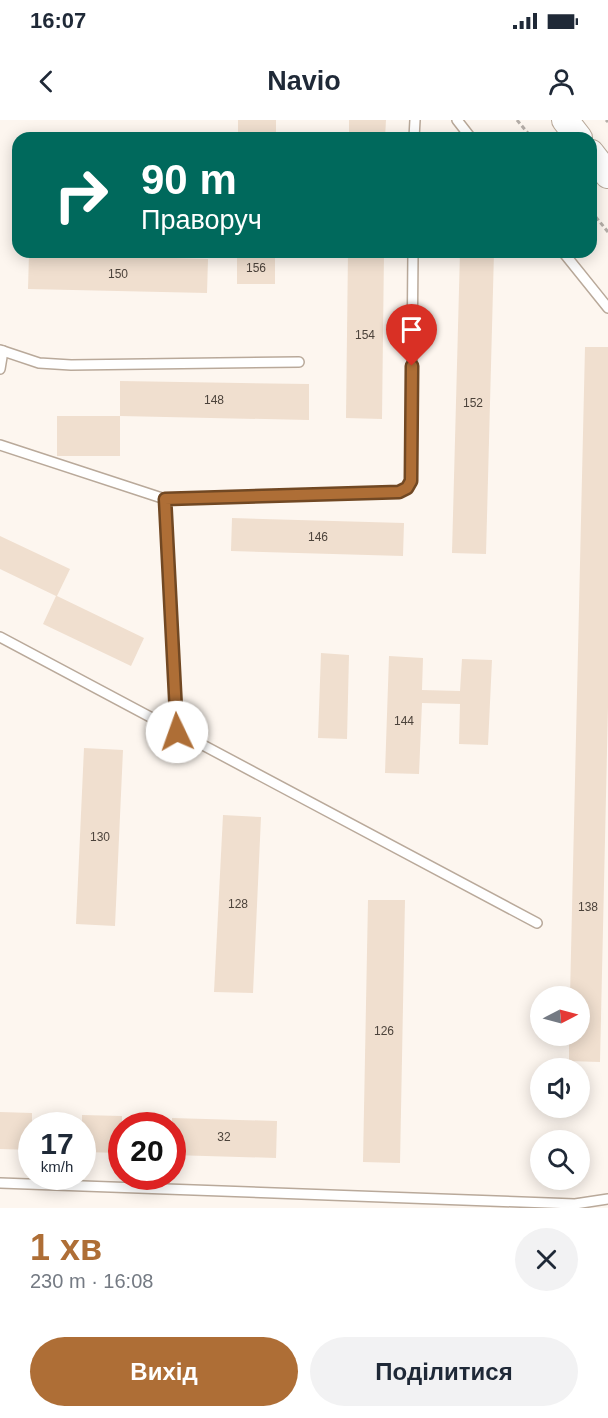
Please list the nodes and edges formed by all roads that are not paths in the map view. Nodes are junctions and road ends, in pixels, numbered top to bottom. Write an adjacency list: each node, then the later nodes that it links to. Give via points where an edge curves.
1 (457, 120): 3 (lane)
2 (565, 120): 4 (main road)
3 (466, 132)
4 (574, 132)
5 (597, 161): 6 (main road)
6 (608, 175)
7 (413, 258): 14 (lane, via 411,481 407,488 399,492)
8 (568, 258): 9 (lane)
9 (608, 308)
10 (1, 350): 11 (lane, via 39,363 71,365); 12 (lane)
11 (299, 362)
12 (0, 369)
13 (0, 445): 14 (lane)
14 (165, 499): 16 (lane)
15 (0, 638): 16 (lane)
16 (177, 732): 17 (lane)
17 (537, 923)
18 (0, 1183): 19 (lane, via 575,1204)
19 (608, 1198)

